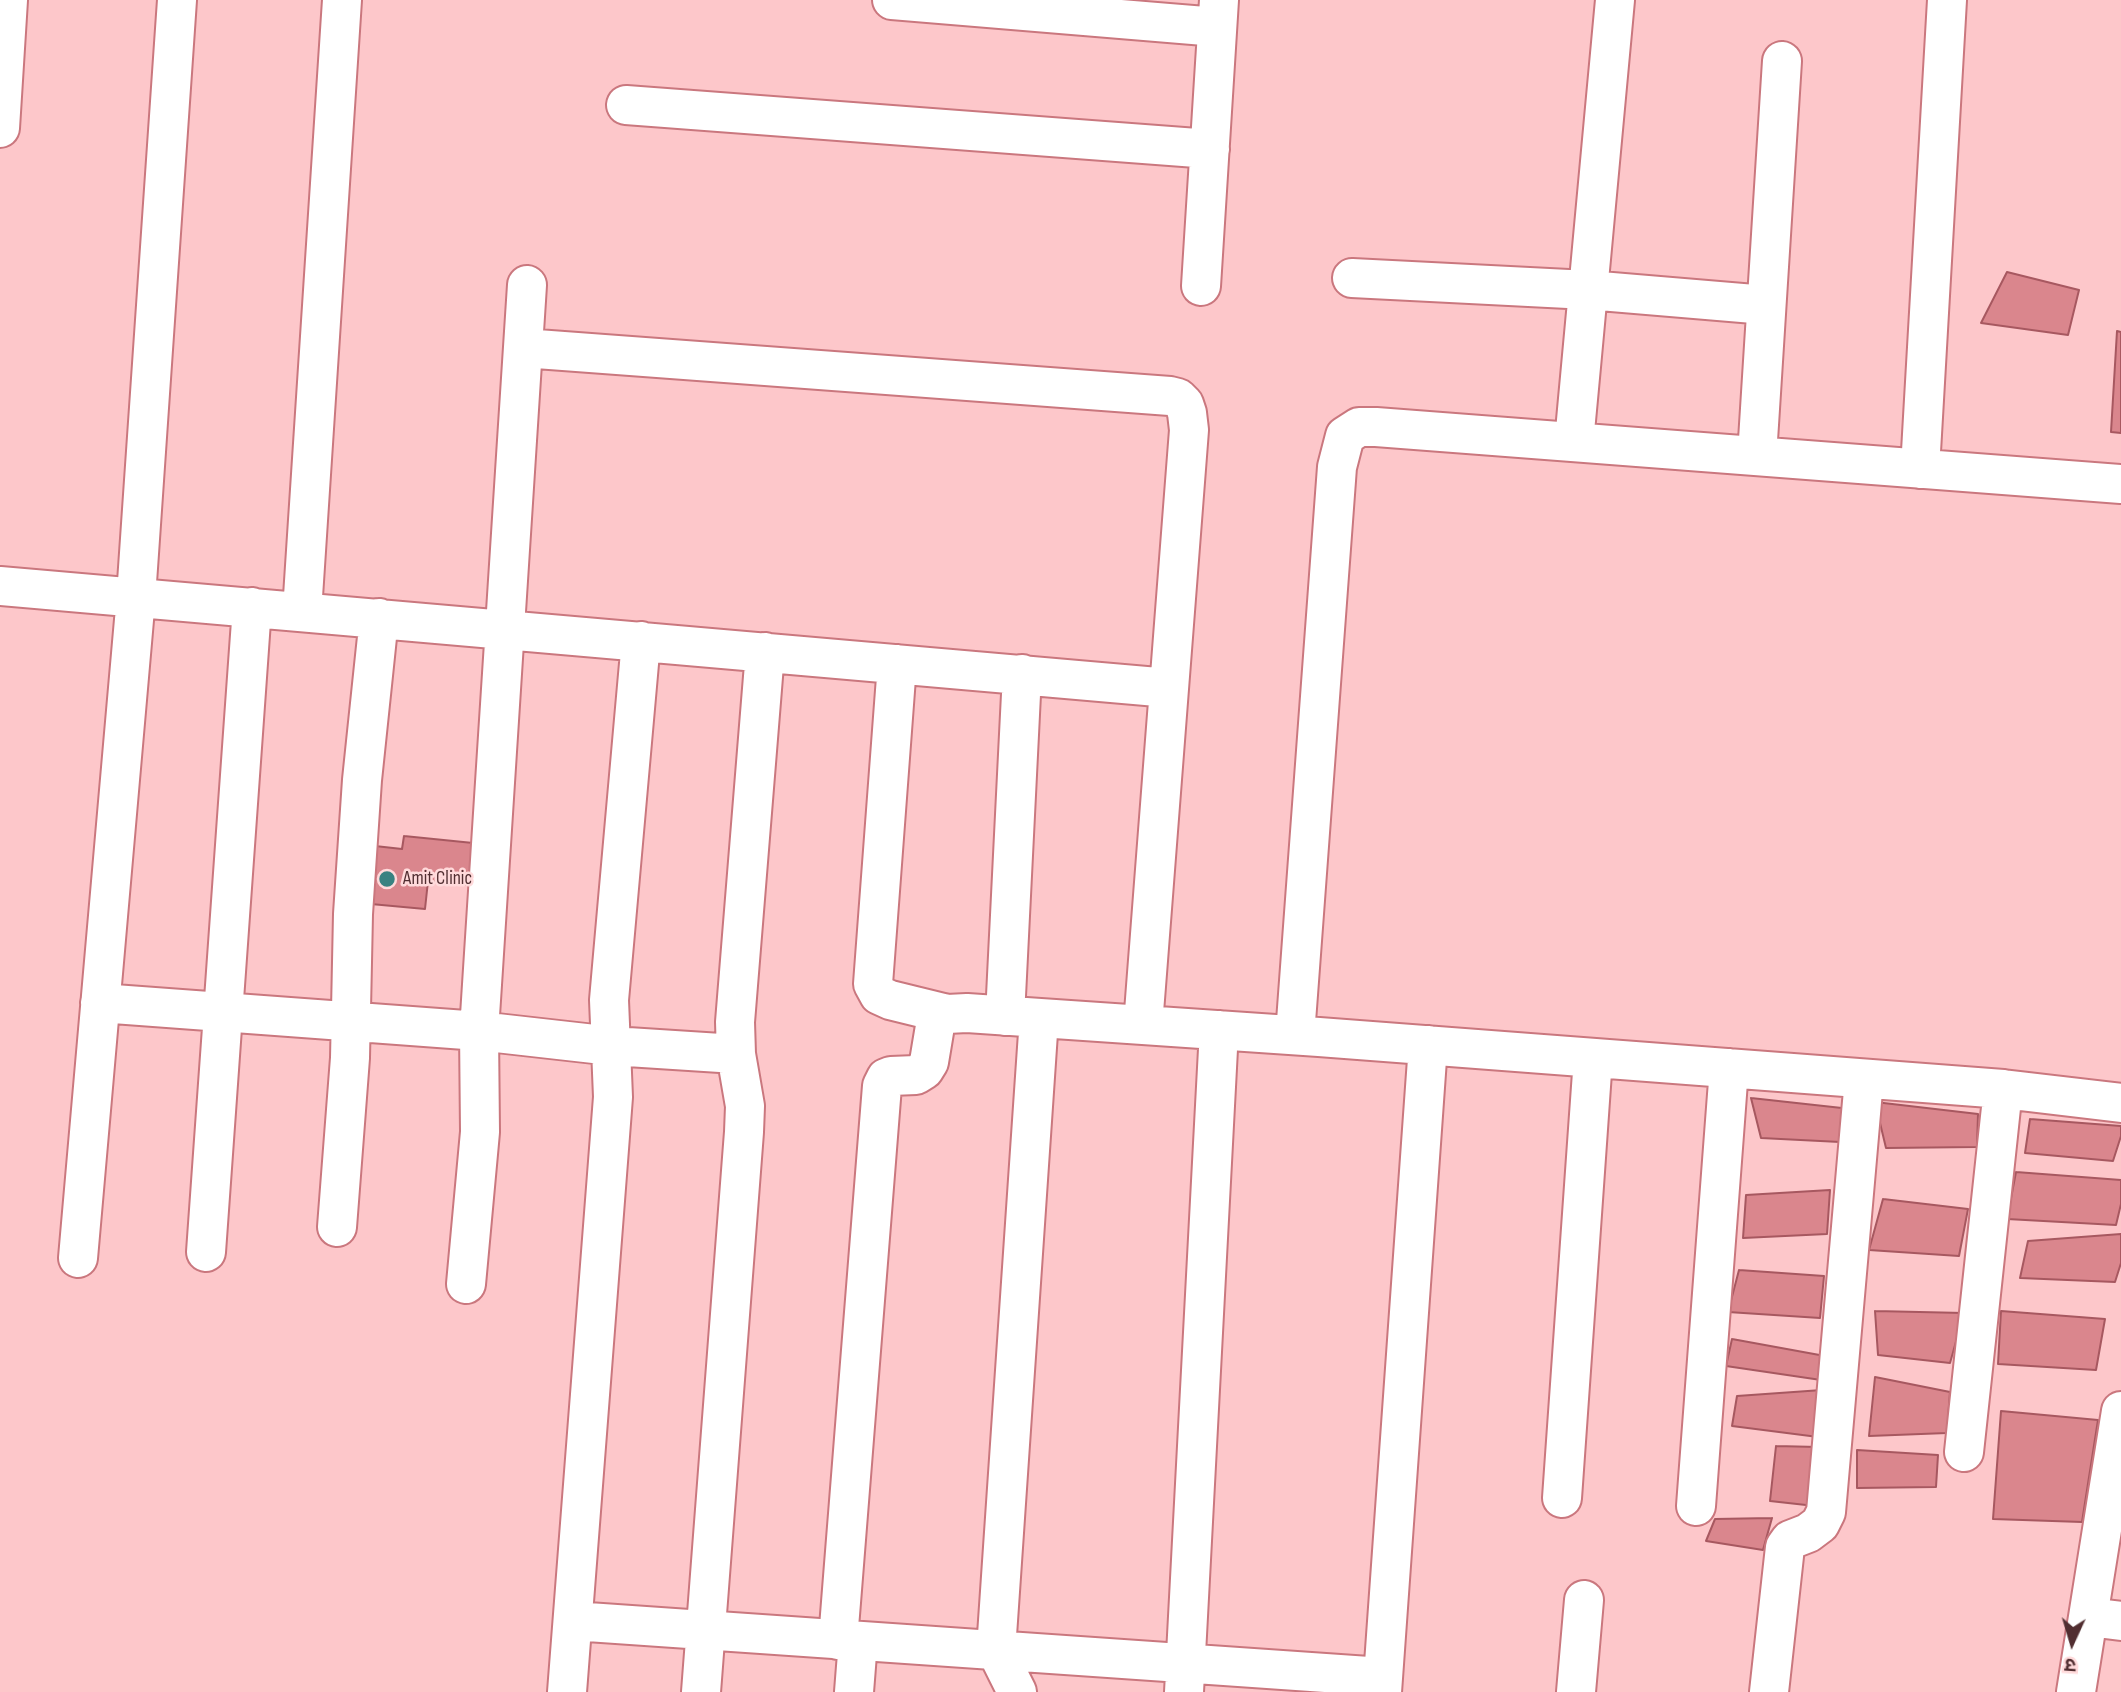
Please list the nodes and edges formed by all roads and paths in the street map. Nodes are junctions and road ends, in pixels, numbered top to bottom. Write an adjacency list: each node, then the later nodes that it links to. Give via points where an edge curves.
1 (8, 0): 10 (street)
2 (177, 0): 23 (street)
3 (342, 0): 25 (street)
4 (892, 0): 7 (street)
5 (1615, 0): 15 (street)
6 (1947, 0): 20 (street)
7 (1218, 14): 11 (street)
8 (1782, 61): 16 (street)
9 (626, 105): 11 (street)
10 (0, 128)
11 (1210, 149): 14 (street)
12 (1352, 278): 15 (street)
13 (527, 285): 17 (street)
14 (1201, 286)
15 (1588, 290): 16 (street); 18 (street)
16 (1766, 305): 19 (street)
17 (523, 348): 27 (street); 32 (street, via 1178,398 1187,413 1189,430)
18 (1574, 442): 19 (street); 41 (street, via 1376,427 1359,427 1345,436 1337,467)
19 (1757, 456): 20 (street)
20 (1920, 469): 21 (street)
21 (2121, 484)
22 (0, 586): 23 (street)
23 (136, 597): 24 (street); 33 (street)
24 (252, 607): 25 (street); 34 (street)
25 (302, 612): 26 (street)
26 (379, 618): 27 (street); 37 (street, via 362,780)
27 (505, 629): 28 (street); 40 (street)
28 (641, 641): 29 (street); 43 (street, via 609,1000)
29 (765, 652): 30 (street); 44 (street)
30 (897, 664): 31 (street); 35 (street, via 873,984 879,995 890,1000)
31 (1022, 674): 32 (street); 36 (street)
32 (1169, 688): 38 (street)
33 (100, 1003): 34 (street); 52 (street)
34 (224, 1012): 37 (street); 51 (street)
35 (947, 1014): 36 (street); 62 (street, via 936,1020 924,1070 891,1076 882,1086)
36 (1022, 1017): 38 (street); 63 (street)
37 (351, 1022): 40 (street); 50 (street)
38 (1143, 1025): 39 (street)
39 (1219, 1030): 41 (street); 64 (street)
40 (479, 1031): 43 (street); 53 (street, via 480,1132)
41 (1295, 1035): 42 (street)
42 (1427, 1045): 45 (street); 65 (street)
43 (612, 1046): 44 (street); 60 (street, via 613,1097)
44 (736, 1054): 61 (street, via 745,1106 744,1132)
45 (1593, 1058): 46 (street); 56 (street)
46 (1729, 1068): 47 (street); 57 (street)
47 (1864, 1079): 48 (street); 71 (street, via 1826,1512 1820,1524 1785,1547)
48 (2003, 1089): 49 (street); 55 (street)
49 (2121, 1102)
50 (337, 1227)
51 (206, 1252)
52 (78, 1258)
53 (466, 1284)
54 (2121, 1411): 59 (street)
55 (1964, 1452)
56 (1562, 1498)
57 (1696, 1506)
58 (1584, 1600): 70 (street)
59 (2105, 1619): 72 (street)
60 (573, 1621): 61 (street); 66 (street)
61 (706, 1631): 62 (street); 67 (street)
62 (848, 1640): 63 (street); 68 (street)
63 (996, 1650): 64 (street); 69 (street)
64 (1184, 1678): 65 (street)
65 (1382, 1684)
66 (567, 1692)
67 (701, 1692)
68 (854, 1692)
69 (1017, 1692)
70 (1576, 1692)
71 (1769, 1692)
72 (2076, 1692)

